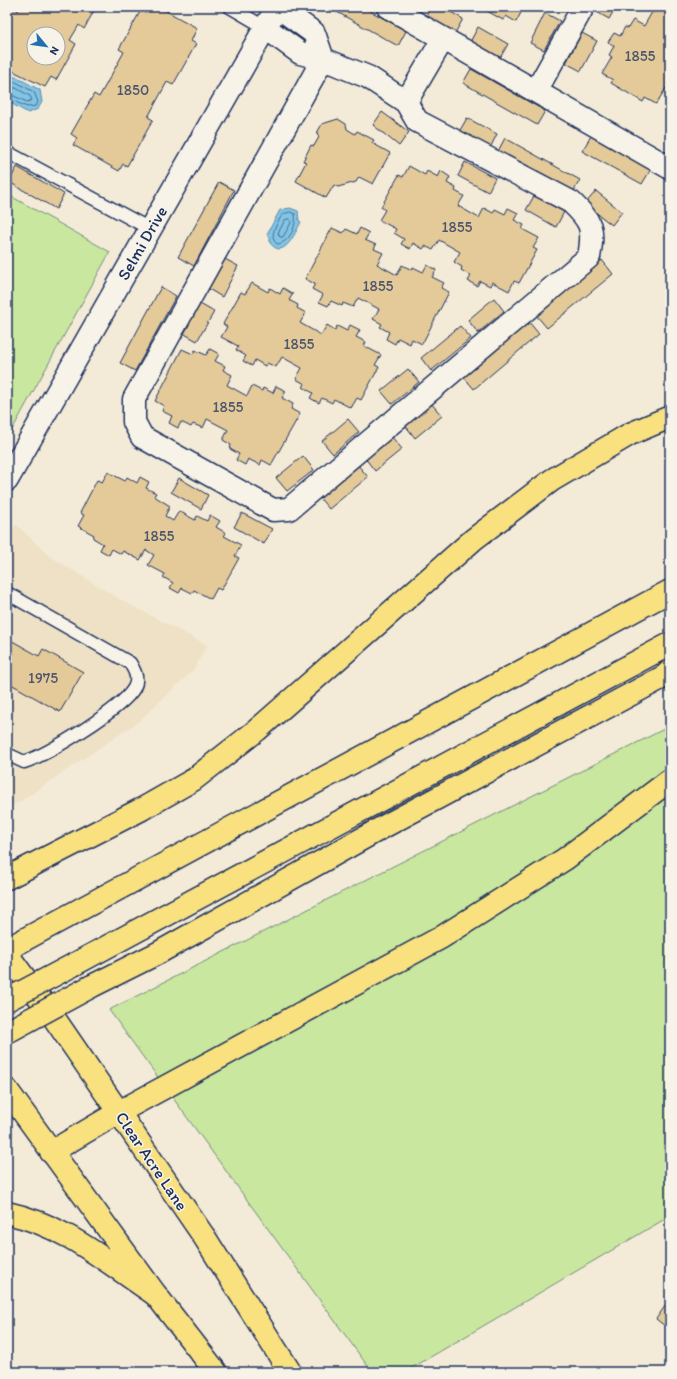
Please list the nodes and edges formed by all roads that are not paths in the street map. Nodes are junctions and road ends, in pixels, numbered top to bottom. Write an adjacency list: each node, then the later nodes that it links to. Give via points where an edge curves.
1 (230, 7): 5 (lane)
2 (278, 7): 5 (street, Selmi Drive); 7 (street, via 314,33)
3 (388, 7): 6 (street)
4 (583, 7): 8 (street)
5 (266, 28): 7 (street, via 300,53); 12 (street, Selmi Drive)
6 (444, 39): 8 (street); 9 (street)
7 (323, 59): 9 (street, via 368,77); 9 (street, via 134,399 134,422 142,437 273,510 289,509 589,257 592,237 587,218 571,202 417,121)
8 (536, 92): 11 (street)
9 (406, 102)
10 (7, 152): 12 (lane)
11 (670, 168)
12 (150, 229): 14 (street, Selmi Drive)
13 (670, 417): 21 (main road, via 630,434 552,480 474,539 257,730 193,780)
14 (7, 480)
15 (670, 591): 22 (main road)
16 (7, 593): 19 (lane, via 130,663 137,680 134,689 114,710 43,754 24,762)
17 (670, 644): 24 (main road, bridge)
18 (670, 671): 25 (main road, bridge, via 158,953)
19 (7, 754)
20 (670, 780): 27 (main road, via 565,859 442,937)
21 (7, 878)
22 (7, 948)
23 (7, 954): 27 (main road, Clear Acre Lane)
24 (7, 1000)
25 (7, 1032)
26 (7, 1090): 28 (main road)
27 (119, 1112): 28 (main road); 32 (main road, Clear Acre Lane, via 233,1280)
28 (51, 1152): 30 (main road)
29 (7, 1213): 30 (main road, via 29,1218 79,1241)
30 (156, 1295): 31 (main road)
31 (216, 1372)
32 (290, 1372)

